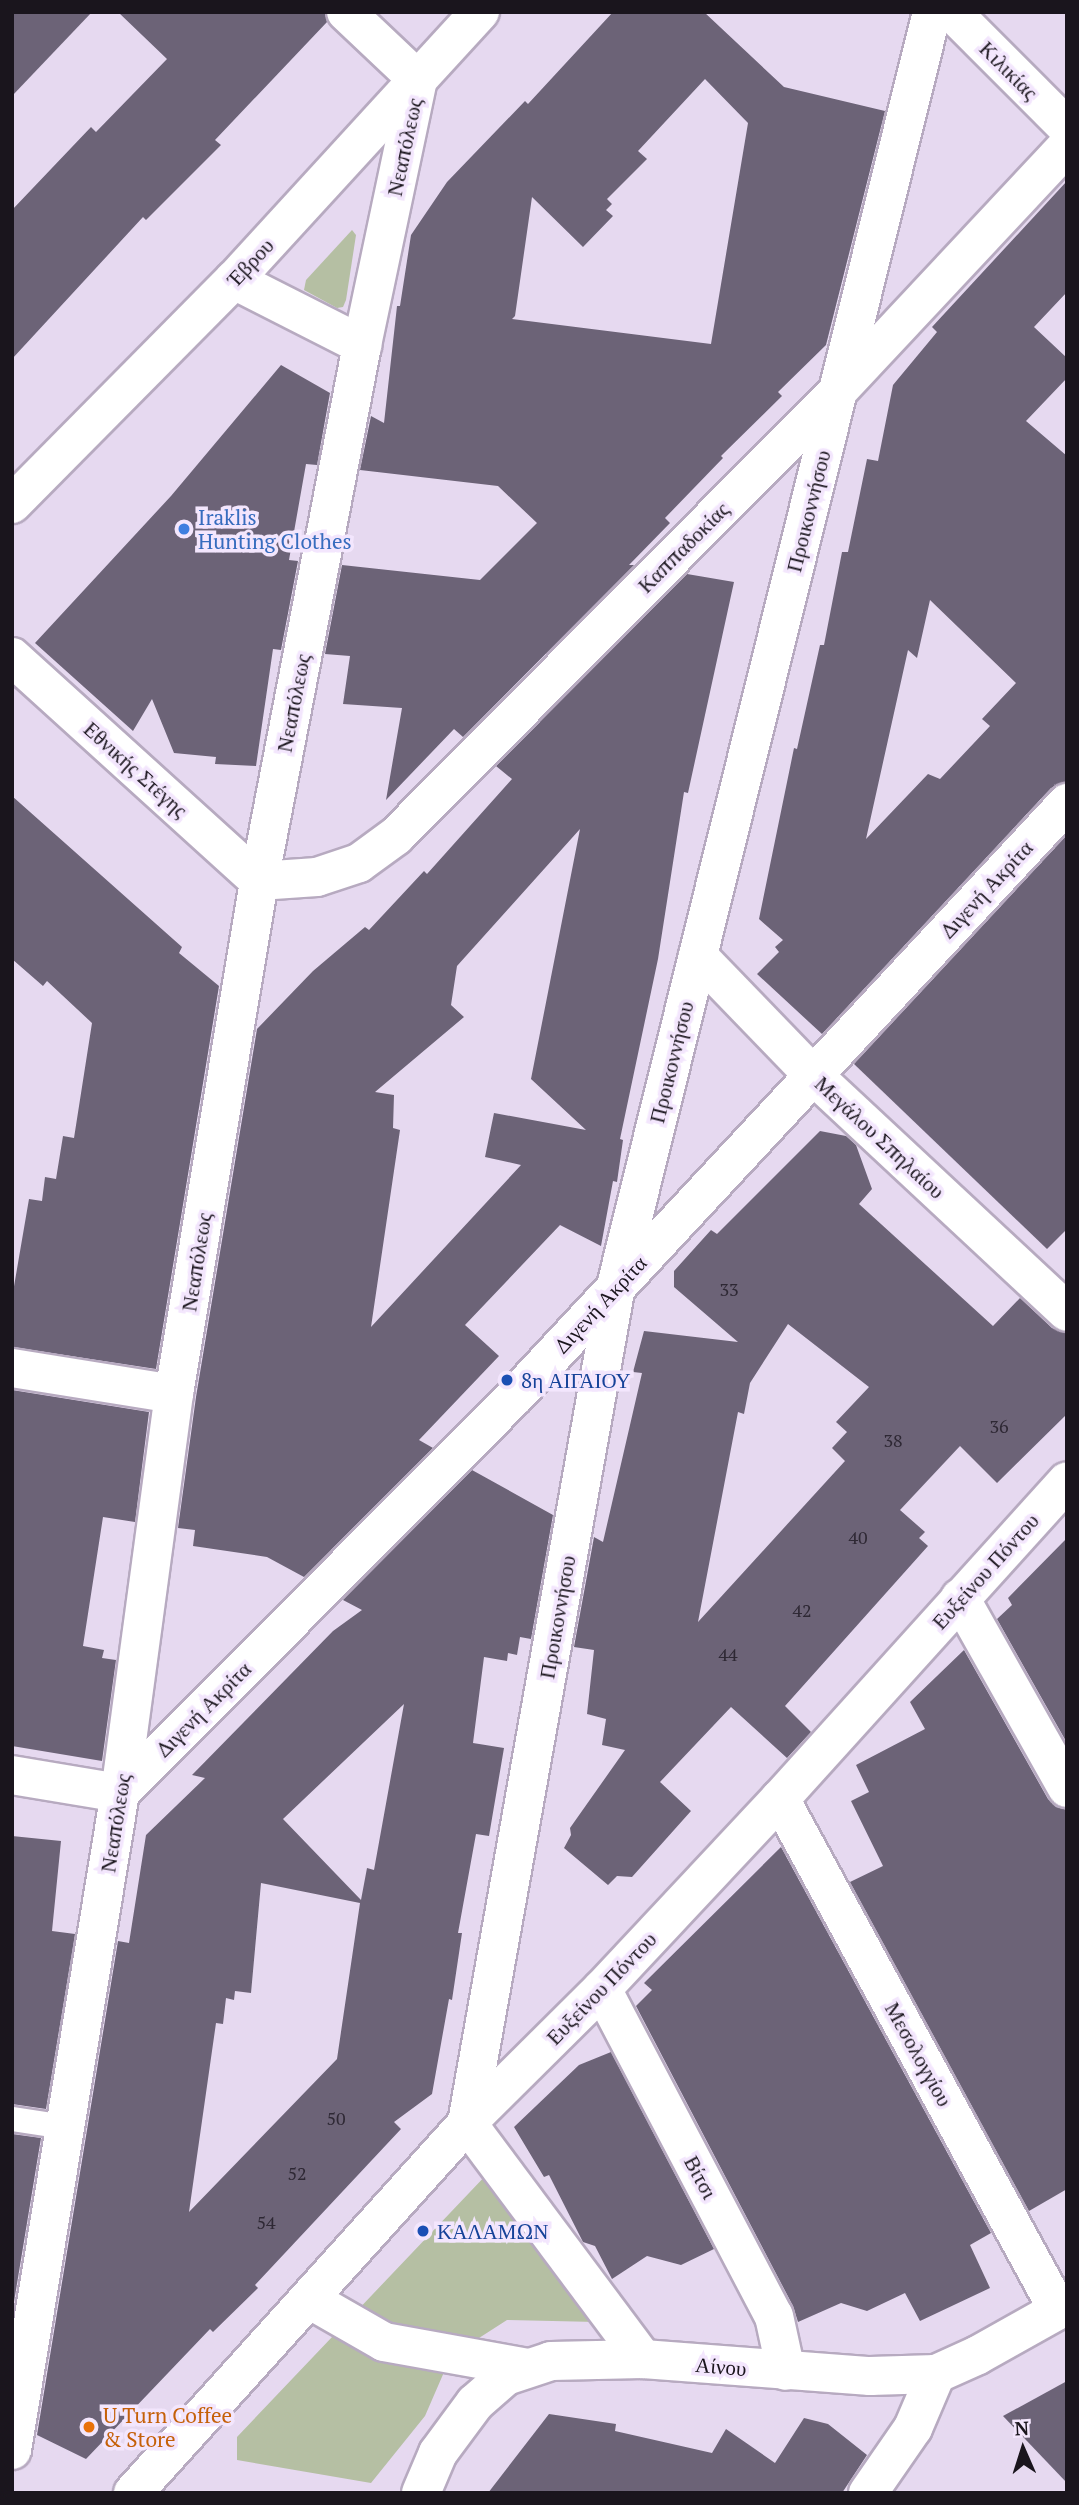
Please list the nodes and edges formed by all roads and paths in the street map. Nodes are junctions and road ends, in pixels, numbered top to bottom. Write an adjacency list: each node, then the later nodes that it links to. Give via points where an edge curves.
1 (346, 12): 5 (street)
2 (480, 12): 5 (street, Έβρου)
3 (932, 12): 10 (street, Προικοννήσου)
4 (952, 12): 6 (street, Κιλικίας)
5 (418, 80): 8 (street, Έβρου); 9 (street, Νεαπόλεως)
6 (1067, 127)
7 (1067, 146): 10 (street, Καππαδοκίας)
8 (234, 281): 9 (street); 11 (street, Έβρου)
9 (362, 345): 14 (street, Νεαπόλεως)
10 (838, 391): 14 (street, Καππαδοκίας, via 396,836 359,863 317,877); 15 (street, Προικοννήσου)
11 (12, 503)
12 (12, 657): 14 (street, Εθνικής Στέγης)
13 (1067, 803): 16 (street, Διγενή Ακρίτα)
14 (259, 881): 20 (street, Νεαπόλεως)
15 (698, 956): 16 (street, Μεγάλου Σπηλαίου); 17 (street, Προικοννήσου)
16 (813, 1075): 17 (street, Διγενή Ακρίτα); 18 (street, Μεγάλου Σπηλαίου)
17 (616, 1286): 25 (street, Διγενή Ακρίτα, via 516,1395); 29 (street, Προικοννήσου)
18 (1067, 1312)
19 (12, 1368): 20 (street)
20 (174, 1395): 25 (street, Νεαπόλεως)
21 (1067, 1481): 22 (street, Ευξείνου Πόντου)
22 (960, 1598): 24 (street); 26 (street, Ευξείνου Πόντου)
23 (12, 1775): 25 (street)
24 (1067, 1788)
25 (120, 1793): 30 (street, Νεαπόλεως)
26 (780, 1799): 27 (street, Ευξείνου Πόντου); 32 (street, Μεσολογγίου)
27 (602, 1989): 29 (street, Ευξείνου Πόντου); 35 (street, Βίτσι, via 774,2316)
28 (12, 2119): 30 (lane)
29 (467, 2123): 31 (street, Ευξείνου Πόντου); 33 (street)
30 (65, 2127): 37 (street, Νεαπόλεως)
31 (309, 2299): 34 (street, via 384,2342); 38 (street, Ευξείνου Πόντου)
32 (1062, 2307): 36 (street, Αίνου)
33 (643, 2359): 34 (street, Αίνου, via 551,2361); 35 (street, Αίνου)
34 (528, 2368): 39 (street, Αίνου, via 506,2376 475,2403 438,2453)
35 (786, 2371): 36 (street, Αίνου)
36 (936, 2374): 40 (street, via 913,2428)
37 (12, 2450)
38 (133, 2493)
39 (421, 2493)
40 (868, 2493)

